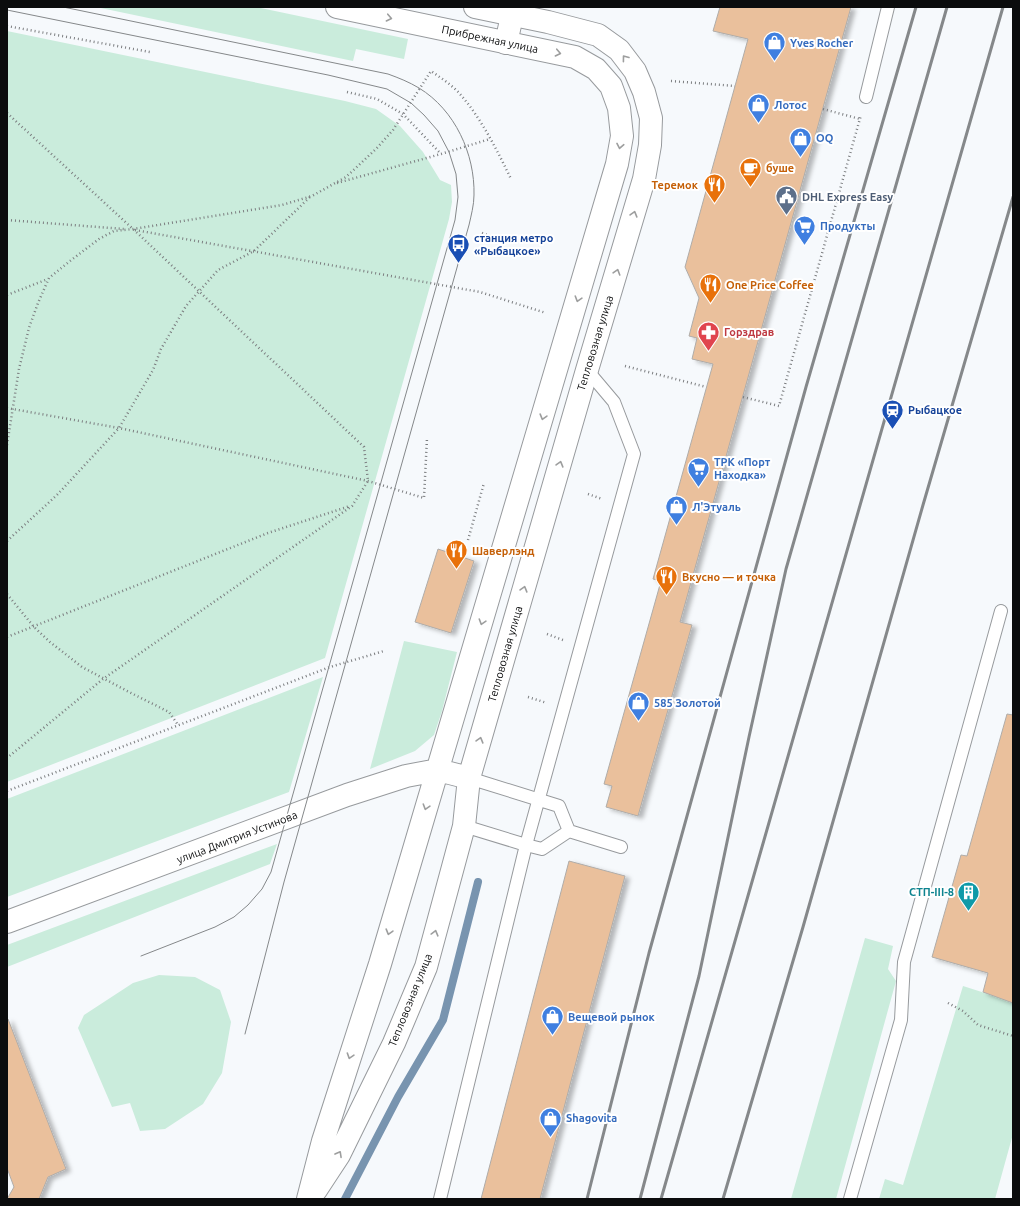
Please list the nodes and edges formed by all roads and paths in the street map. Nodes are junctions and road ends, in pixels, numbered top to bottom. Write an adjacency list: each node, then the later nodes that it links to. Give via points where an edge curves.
1 (338, 7): 6 (street, Прибрежная улица, one-way to 6)
2 (475, 7): 4 (street)
3 (888, 7): 11 (lane)
4 (513, 11): 6 (street); 32 (street, Тепловозная улица, one-way to 4, via 644,179 650,145 651,118 635,71 620,50 598,35)
5 (7, 26): 7 (path)
6 (506, 43): 12 (street, Прибрежная улица, one-way to 12, via 575,57 596,69 611,86)
7 (150, 52)
8 (671, 81): 9 (path)
9 (735, 86)
10 (347, 92): 15 (path, via 377,99)
11 (866, 97): 16 (path)
12 (619, 108): 53 (street, Тепловозная улица, one-way to 53, via 622,136 617,164)
13 (823, 109): 16 (path)
14 (7, 113): 23 (path)
15 (403, 114): 17 (path, via 431,71 460,95); 18 (path); 20 (path, via 376,149 346,177)
16 (860, 119): 34 (path, via 779,406)
17 (490, 138): 18 (path); 19 (path)
18 (441, 154): 20 (path)
19 (511, 179)
20 (332, 184): 21 (path)
21 (312, 196): 23 (path, via 282,206); 26 (path)
22 (7, 220): 23 (path)
23 (133, 229): 26 (path); 27 (path, via 114,231 99,239); 28 (path)
24 (482, 233): 25 (path)
25 (495, 238)
26 (254, 250): 28 (path, via 218,270); 30 (path, via 480,292)
27 (49, 278): 29 (path); 36 (path, via 30,328)
28 (199, 293): 37 (path, via 186,306 173,327 153,370); 40 (path, via 364,447)
29 (7, 296)
30 (546, 312)
31 (625, 366): 33 (path)
32 (587, 370): 54 (street, Тепловозная улица, one-way to 32); 56 (lane, via 614,402 634,454)
33 (706, 387)
34 (743, 397)
35 (7, 408): 36 (path)
36 (12, 408): 37 (path); 39 (path)
37 (119, 428): 40 (path); 44 (path, via 57,495)
38 (427, 438): 40 (path, via 424,498)
39 (7, 445)
40 (368, 482): 42 (path)
41 (484, 483): 43 (path)
42 (352, 506): 47 (path, via 268,533); 50 (path)
43 (468, 540)
44 (7, 541)
45 (7, 594): 47 (path)
46 (1001, 611): 66 (lane, via 904,962 902,1020)
47 (34, 626): 48 (path); 50 (path, via 82,668)
48 (7, 637)
49 (384, 651): 51 (path, via 330,668)
50 (103, 679): 51 (path, via 169,712); 52 (path)
51 (178, 725): 55 (path)
52 (7, 758)
53 (438, 770): 54 (street, улица Дмитрия Устинова); 61 (street, улица Дмитрия Устинова, via 406,776 347,796); 64 (street, Тепловозная улица, one-way to 64, via 380,964 323,1141)
54 (469, 778): 56 (lane); 57 (street, Тепловозная улица)
55 (7, 791)
56 (538, 800): 58 (lane, via 559,806); 59 (lane)
57 (464, 826): 59 (lane); 64 (street, Тепловозная улица, one-way to 57, via 339,1155 394,1043 426,967)
58 (570, 831): 59 (lane, via 542,849); 60 (lane)
59 (526, 845): 65 (lane)
60 (621, 847)
61 (7, 922)
62 (948, 1003): 63 (path, via 963,1011 978,1025)
63 (1013, 1036)
64 (309, 1199)
65 (440, 1199)
66 (850, 1199)

